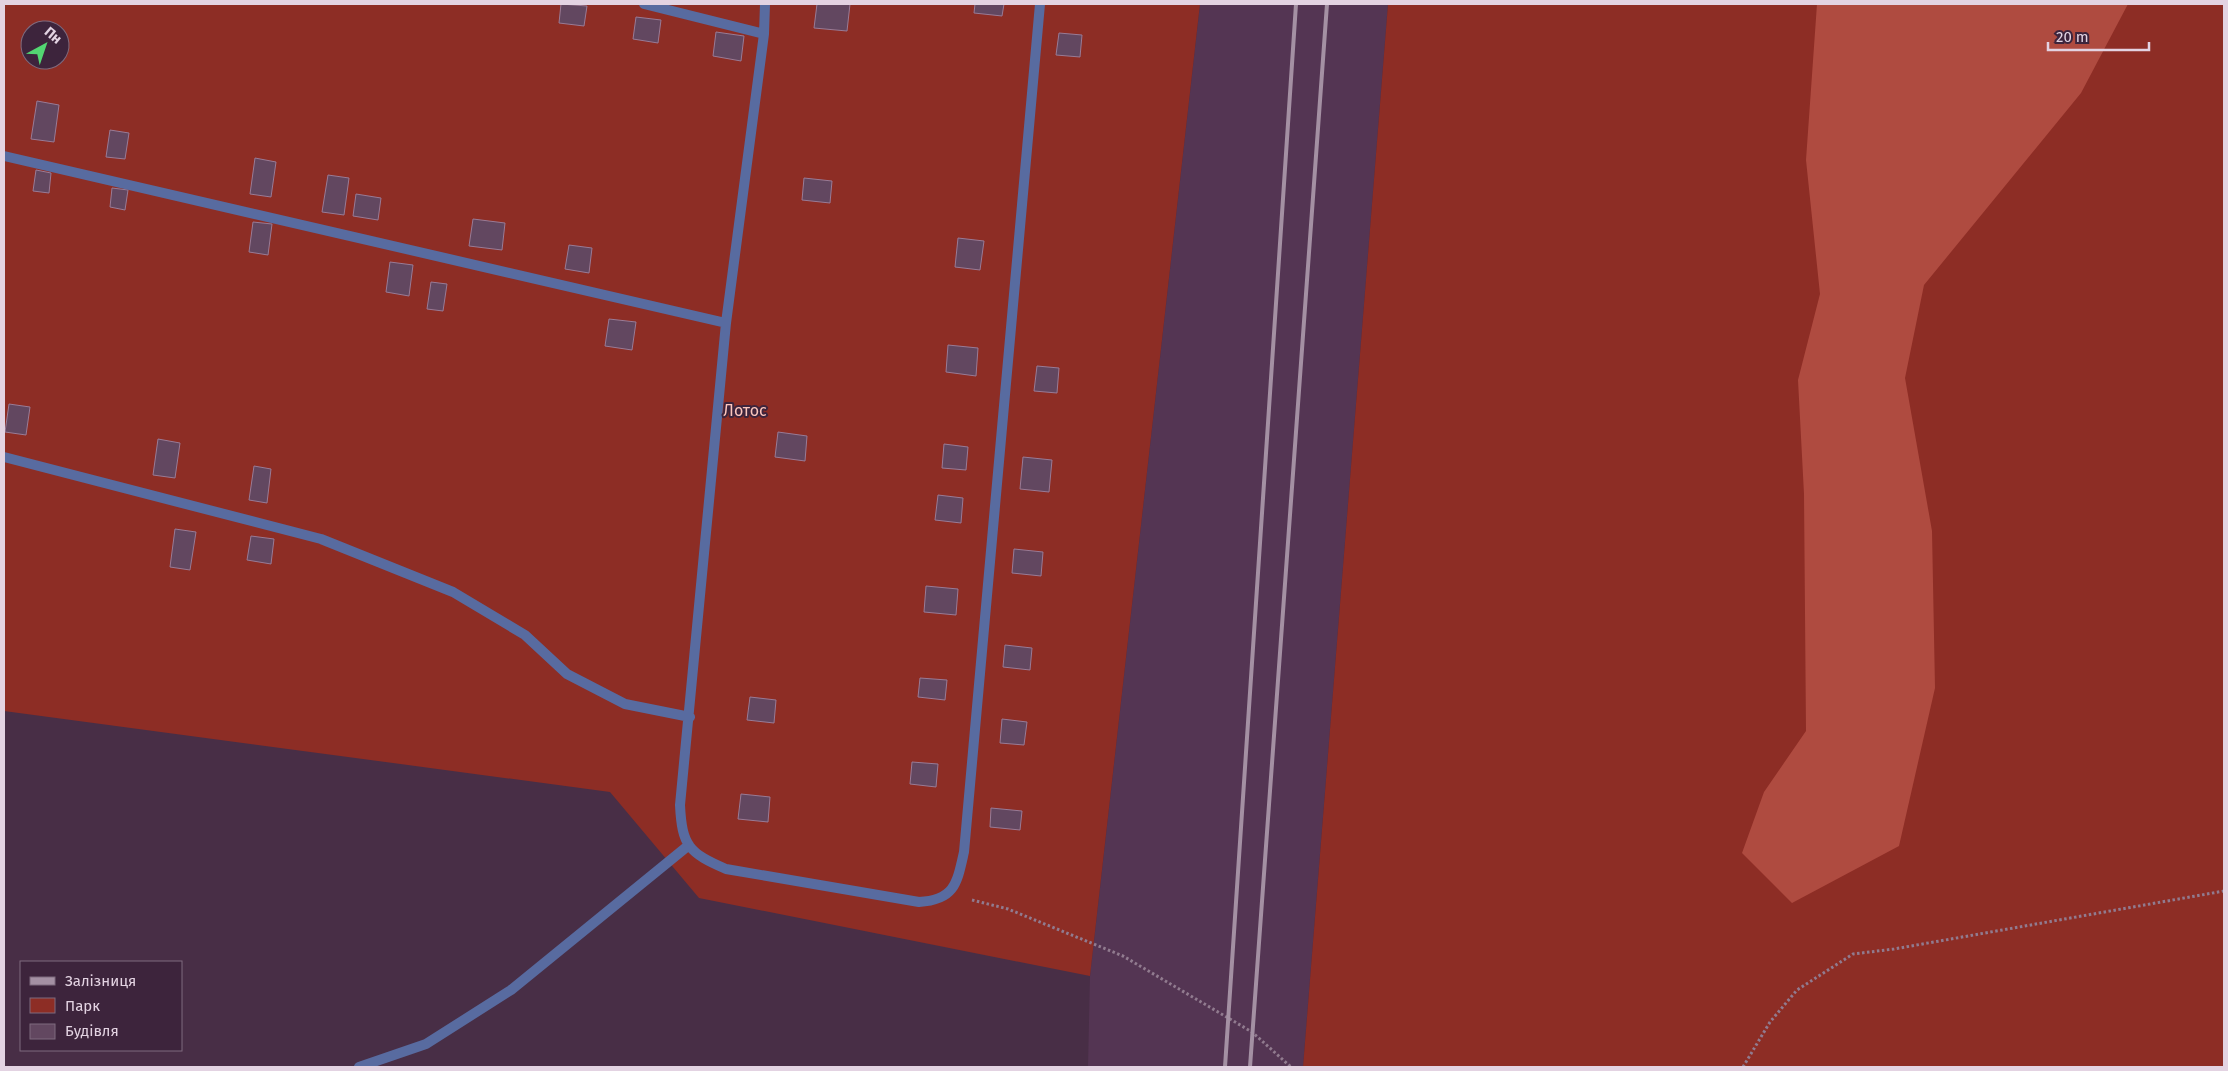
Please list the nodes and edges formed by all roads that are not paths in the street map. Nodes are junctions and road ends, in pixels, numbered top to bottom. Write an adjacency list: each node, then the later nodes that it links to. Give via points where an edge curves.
1 (644, 4): 4 (lane)
2 (765, 4): 4 (lane)
3 (1040, 4): 9 (lane, via 964,852 959,877 950,894 934,902 919,902 726,869 700,857)
4 (764, 34): 6 (lane)
5 (4, 156): 6 (lane)
6 (726, 323): 8 (lane)
7 (4, 457): 8 (lane, via 321,539 453,592 525,636 567,674 624,704)
8 (690, 717): 9 (lane, via 680,805 681,830)
9 (689, 845): 10 (lane, via 511,990 426,1044)
10 (358, 1067)

